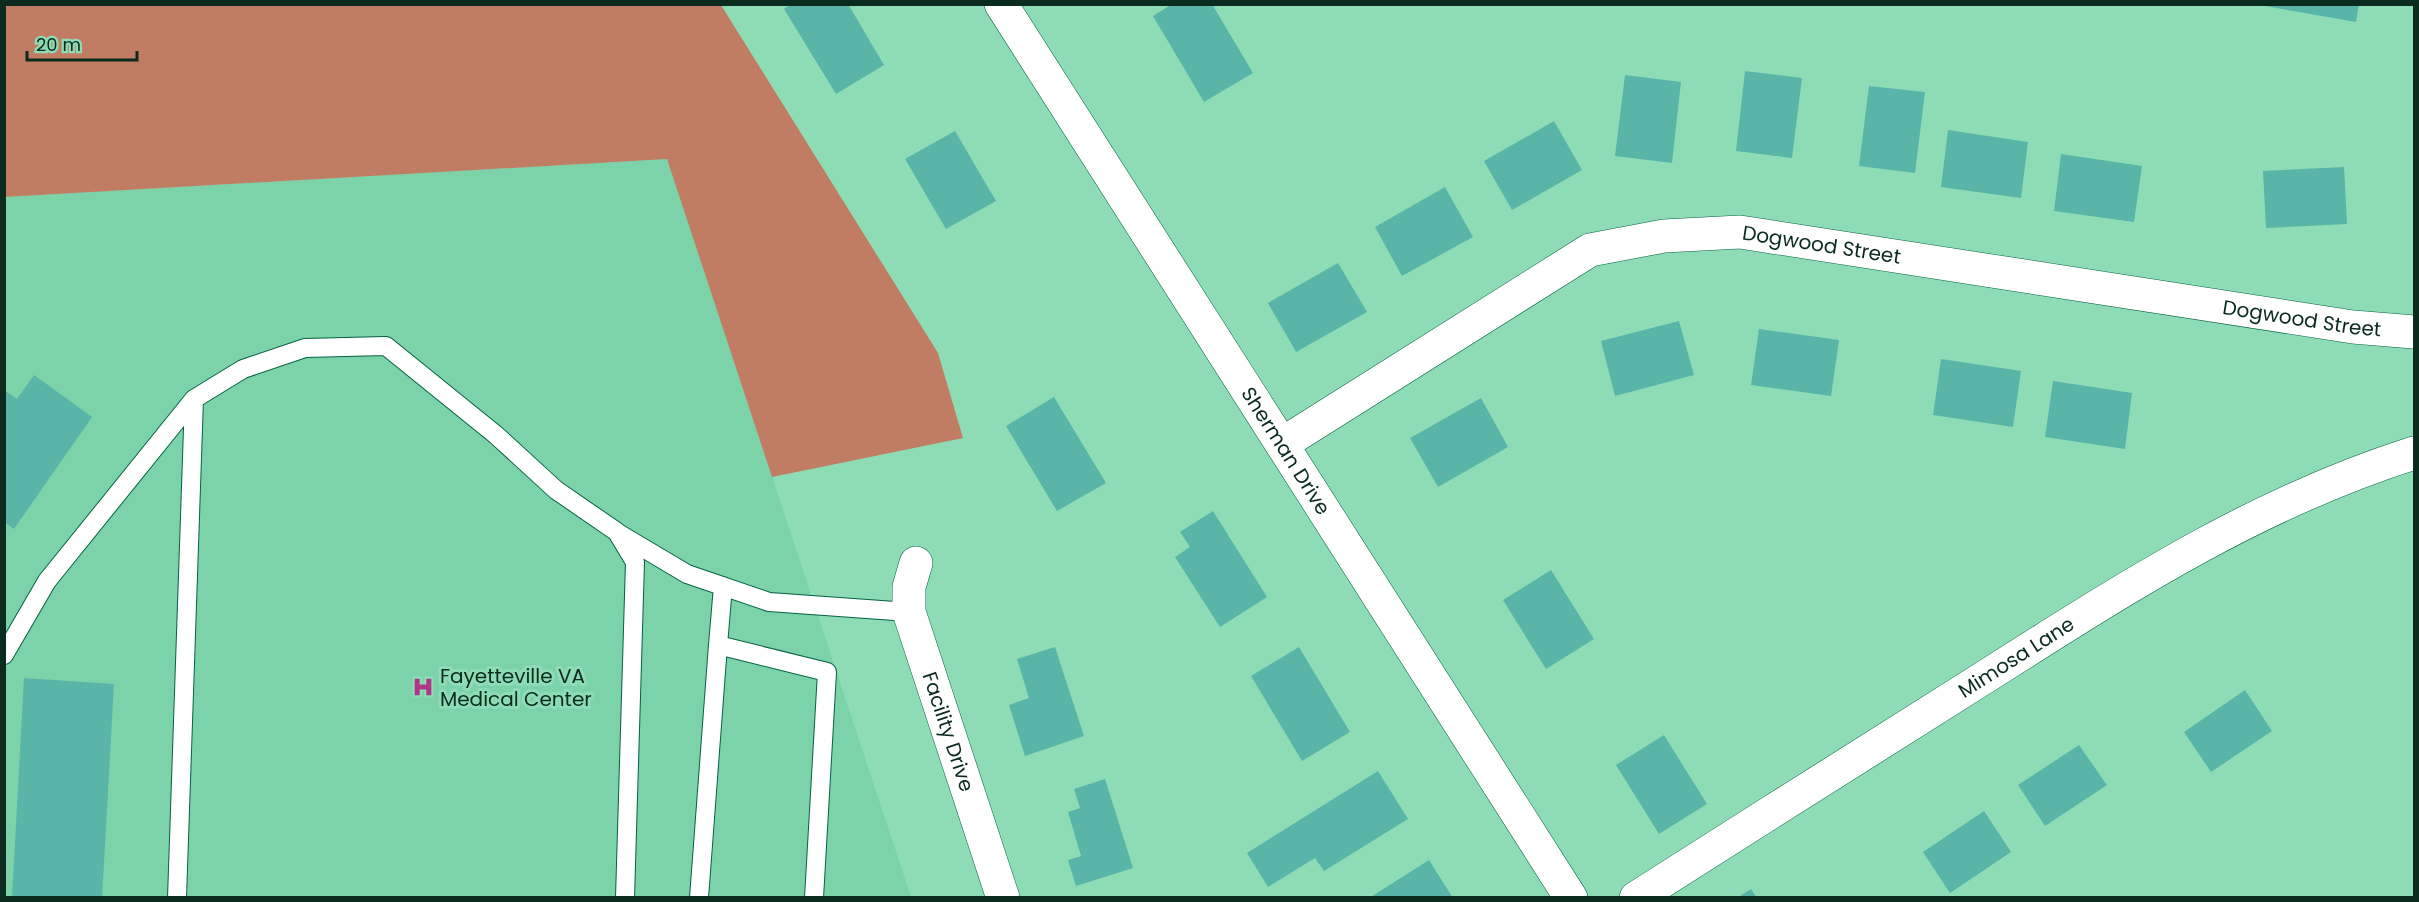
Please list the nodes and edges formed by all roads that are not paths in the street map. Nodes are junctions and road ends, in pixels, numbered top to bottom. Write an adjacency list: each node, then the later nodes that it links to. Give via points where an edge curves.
1 (1001, 4): 4 (street, Sherman Drive)
2 (2415, 332): 4 (street, Dogwood Street, via 2329,324 1740,232 1664,236 1590,250)
3 (194, 399): 6 (lane, via 243,369 305,348 386,346 496,435 555,490); 11 (lane, via 47,581); 12 (lane)
4 (1282, 444): 17 (street, Sherman Drive)
5 (2415, 453): 18 (street, Mimosa Lane, via 2287,501 2197,546)
6 (617, 532): 8 (lane, via 687,574); 13 (lane, via 635,562)
7 (916, 563): 9 (street, Facility Drive, via 909,587)
8 (723, 586): 9 (lane, via 769,602); 10 (lane)
9 (909, 612): 16 (street, Facility Drive)
10 (718, 645): 14 (lane); 15 (lane, via 827,672)
11 (4, 655)
12 (177, 897)
13 (625, 897)
14 (699, 897)
15 (814, 897)
16 (1003, 897)
17 (1571, 897)
18 (1636, 897)

